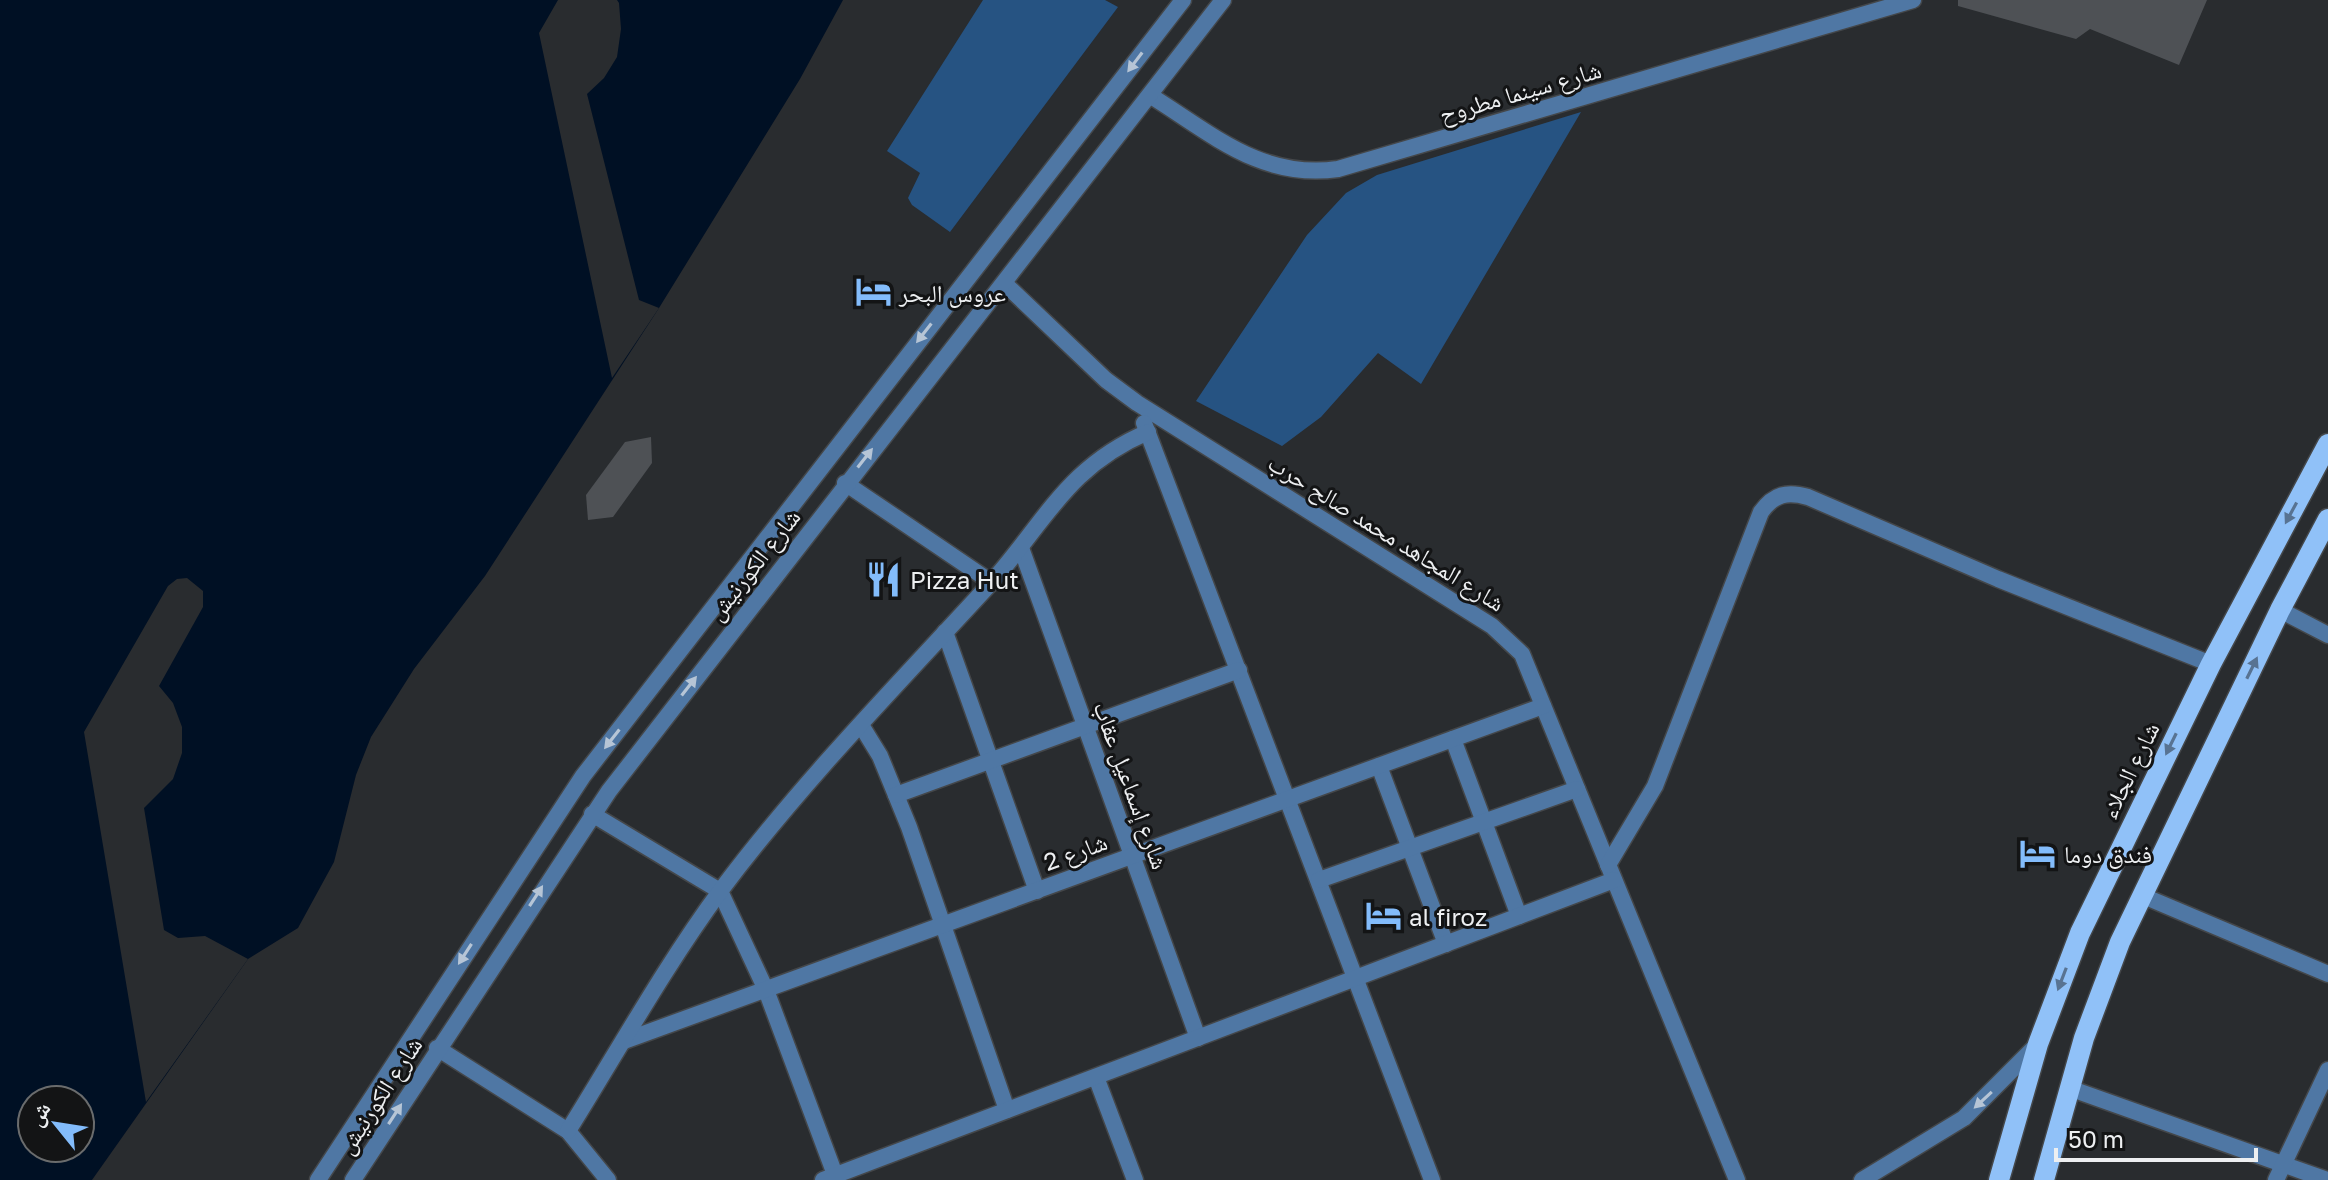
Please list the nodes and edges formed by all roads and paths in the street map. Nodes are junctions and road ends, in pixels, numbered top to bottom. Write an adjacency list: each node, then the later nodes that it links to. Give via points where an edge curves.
1 (1183, 0): 53 (street, شارع الكورنيش, one-way to 53, via 575,788)
2 (1223, 0): 4 (street, شارع الكورنيش)
3 (1913, 0): 4 (street, شارع سينما مطروح, via 1315,172 1280,169 1247,156)
4 (1151, 96): 5 (street, شارع الكورنيش)
5 (1004, 283): 6 (street, شارع المجاهد محمد صالح حرب); 9 (street, شارع الكورنيش, one-way to 5)
6 (1137, 403): 7 (street); 18 (street, شارع المجاهد محمد صالح حرب, via 1492,626 1522,654)
7 (1148, 432): 11 (street, via 1118,444 1076,477); 17 (street)
8 (2328, 444): 16 (main road, شارع الجلاء, one-way to 16)
9 (845, 483): 12 (street); 27 (street, شارع الكورنيش, one-way to 9)
10 (2328, 519): 13 (main road)
11 (1021, 548): 12 (street); 20 (street, شارع إسماعيل عقاب)
12 (991, 582): 14 (street)
13 (2280, 610): 15 (street); 35 (main road, one-way to 13)
14 (945, 632): 19 (street); 22 (street)
15 (2328, 635)
16 (2211, 664): 31 (street, via 1808,497 1780,495 1761,512 1655,786); 44 (main road, شارع الجلاء, one-way to 44, via 2098,892)
17 (1239, 670): 20 (street); 26 (street)
18 (1543, 706): 21 (street, شارع 2); 24 (street, شارع المجاهد محمد صالح حرب)
19 (861, 725): 25 (street); 33 (street)
20 (1085, 726): 22 (street); 30 (street, شارع إسماعيل عقاب)
21 (1453, 739): 23 (street, شارع 2); 28 (street)
22 (991, 760): 25 (street); 34 (street)
23 (1379, 766): 26 (street, شارع 2); 29 (street)
24 (1577, 789): 28 (street); 31 (street, شارع المجاهد محمد صالح حرب)
25 (896, 795): 37 (street)
26 (1288, 799): 30 (street, شارع 2); 32 (street)
27 (592, 814): 33 (street); 45 (street, شارع الكورنيش, one-way to 27)
28 (1484, 822): 29 (street); 36 (street)
29 (1410, 847): 32 (street); 38 (street)
30 (1132, 856): 34 (street, شارع 2); 42 (street, شارع إسماعيل عقاب)
31 (1611, 873): 36 (street); 58 (street, شارع المجاهد محمد صالح حرب)
32 (1319, 880): 40 (street)
33 (720, 891): 41 (street); 43 (street)
34 (1037, 891): 37 (street, شارع 2)
35 (2141, 895): 39 (street); 48 (main road, via 2101,990)
36 (1519, 916): 38 (street)
37 (941, 925): 41 (street, شارع 2); 49 (street)
38 (1446, 944): 40 (street)
39 (2328, 974)
40 (1356, 978): 42 (street); 57 (street)
41 (766, 990): 43 (street, شارع 2); 52 (street)
42 (1198, 1038): 47 (street)
43 (624, 1041): 50 (street)
44 (2038, 1044): 59 (street, one-way to 59, via 1964,1118); 60 (main road, شارع الجلاء)
45 (437, 1048): 50 (street); 54 (street, شارع الكورنيش, one-way to 45)
46 (2328, 1070): 51 (street)
47 (1096, 1077): 49 (street); 56 (street)
48 (2069, 1088): 51 (street); 61 (main road)
49 (1007, 1110): 52 (street)
50 (568, 1131): 55 (street)
51 (2279, 1172): 62 (street)
52 (832, 1179)
53 (318, 1180)
54 (353, 1180)
55 (608, 1180)
56 (1135, 1180)
57 (1432, 1180)
58 (1737, 1180)
59 (1862, 1180)
60 (1999, 1180)
61 (2044, 1180)
62 (2327, 1180)

